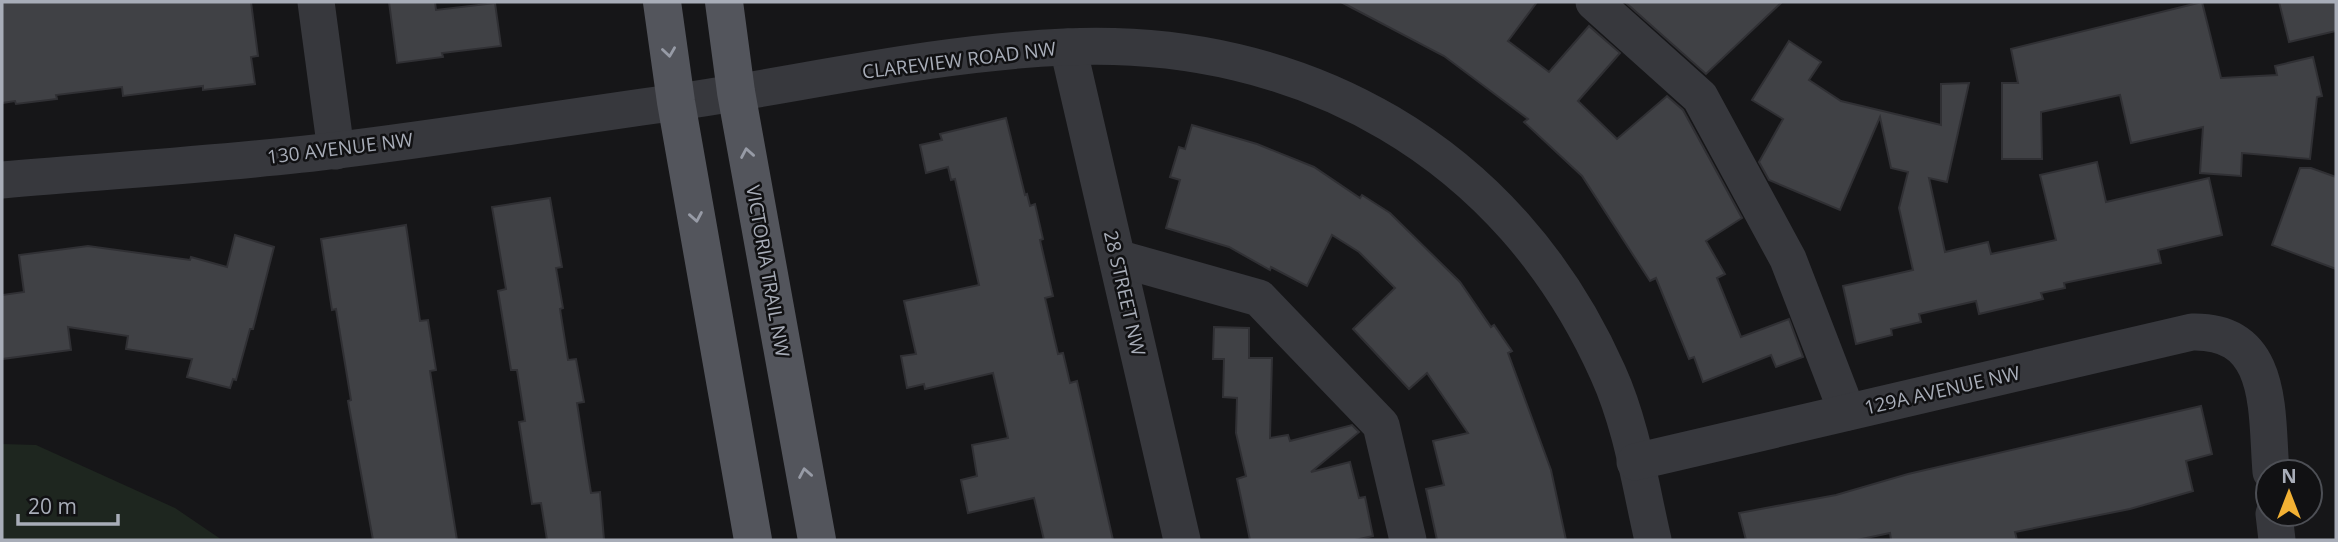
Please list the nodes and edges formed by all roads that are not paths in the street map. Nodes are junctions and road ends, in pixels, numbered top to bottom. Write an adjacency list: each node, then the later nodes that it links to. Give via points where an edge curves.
1 (316, 2): 8 (street)
2 (662, 2): 7 (main road, one-way to 7)
3 (724, 2): 6 (main road, VICTORIA TRAIL NW)
4 (1594, 2): 11 (street, via 1700,97 1788,259)
5 (1068, 47): 6 (street, CLAREVIEW ROAD NW, via 925,60); 10 (street, 28 STREET NW); 13 (street, CLAREVIEW ROAD NW, via 1166,49 1262,67 1353,102 1436,153 1508,218 1566,293 1610,377)
6 (736, 92): 7 (street, CLAREVIEW ROAD NW); 15 (main road, VICTORIA TRAIL NW, one-way to 6)
7 (676, 102): 8 (street, 130 AVENUE NW); 14 (main road, one-way to 14)
8 (336, 150): 9 (street, 130 AVENUE NW)
9 (2, 180)
10 (1117, 258): 16 (street, 28 STREET NW); 17 (street, via 1259,298 1381,425)
11 (1847, 412): 12 (street, 129A AVENUE NW, via 2192,332 2212,332 2230,338 2255,362 2261,378); 13 (street, 129A AVENUE NW)
12 (2270, 458)
13 (1635, 462): 18 (street, CLAREVIEW ROAD NW)
14 (753, 540)
15 (817, 540)
16 (1182, 540)
17 (1408, 540)
18 (1653, 540)

